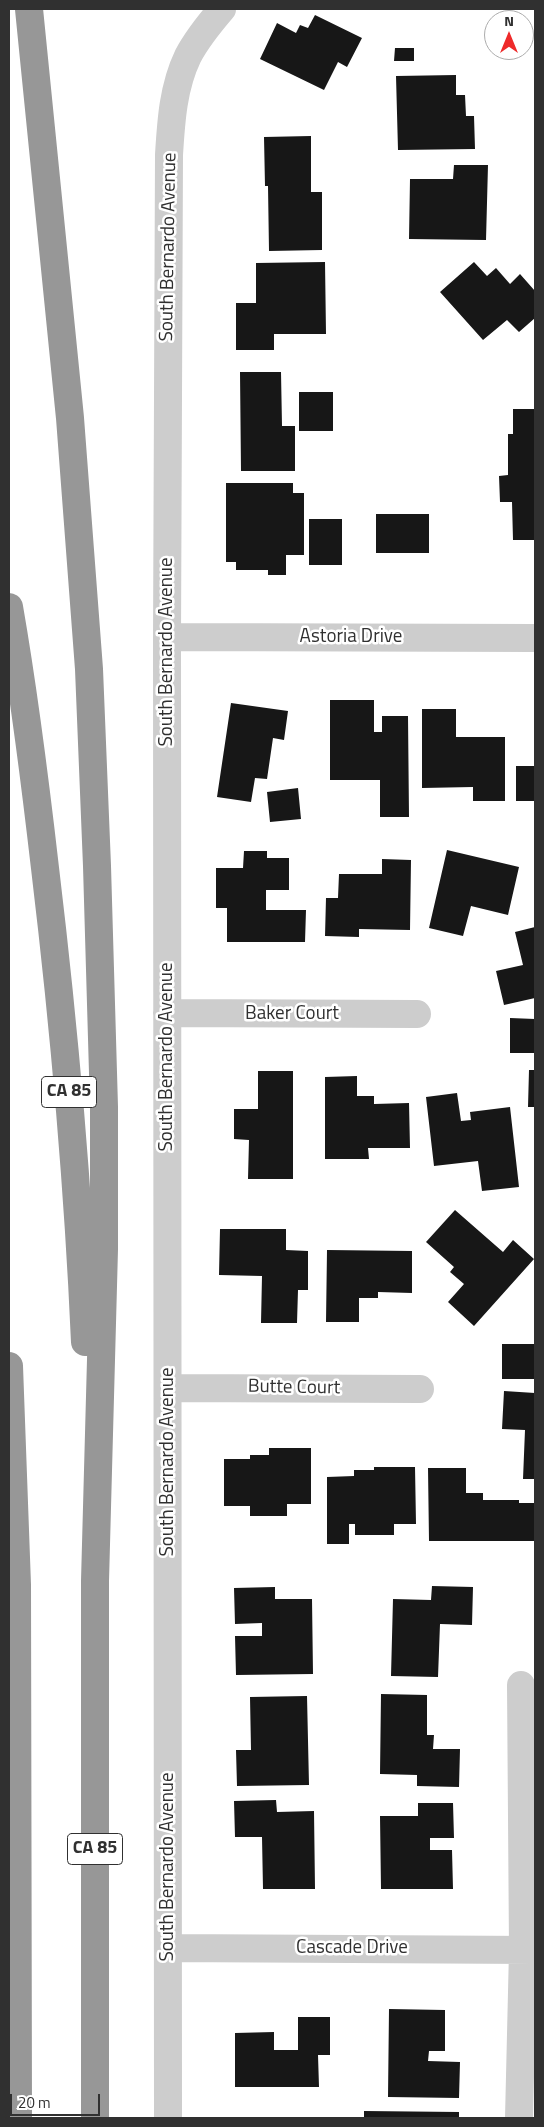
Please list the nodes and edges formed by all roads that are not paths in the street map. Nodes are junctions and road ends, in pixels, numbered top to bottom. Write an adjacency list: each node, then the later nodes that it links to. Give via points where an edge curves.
1 (29, 9): 12 (highway, via 70,418 89,669 104,1107 104,1249)
2 (222, 9): 4 (street, South Bernardo Avenue, via 188,56 172,114 169,155)
3 (9, 607): 12 (highway, CA 85, via 61,1003 79,1208)
4 (167, 637): 5 (street, Astoria Drive); 6 (street, South Bernardo Avenue)
5 (535, 638)
6 (167, 1013): 7 (street, Baker Court); 9 (street, South Bernardo Avenue)
7 (417, 1014)
8 (9, 1366): 13 (highway)
9 (168, 1388): 10 (street, Butte Court); 15 (street, South Bernardo Avenue)
10 (420, 1389)
11 (9, 1523): 13 (highway)
12 (95, 1581): 18 (highway, CA 85)
13 (17, 1585): 17 (highway)
14 (521, 1685): 16 (street)
15 (168, 1948): 16 (street, Cascade Drive); 19 (street, South Bernardo Avenue)
16 (529, 1950): 20 (street)
17 (18, 2118)
18 (95, 2118)
19 (168, 2118)
20 (519, 2118)

